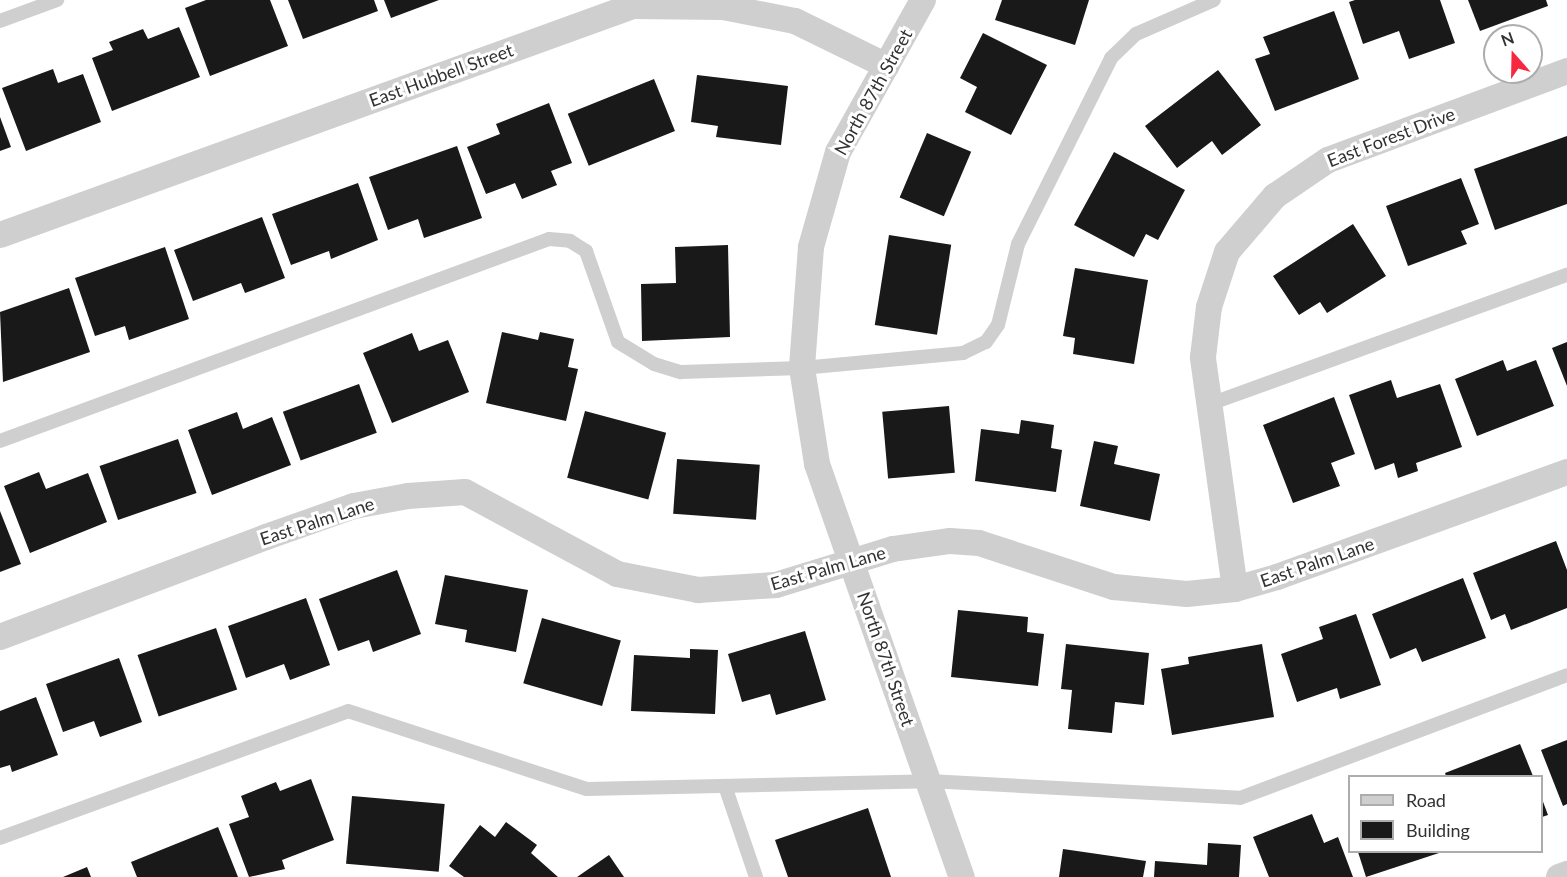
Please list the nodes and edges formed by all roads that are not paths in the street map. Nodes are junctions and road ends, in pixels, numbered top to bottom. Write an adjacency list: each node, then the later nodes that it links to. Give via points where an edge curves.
1 (57, 0): 5 (lane)
2 (923, 0): 6 (street, North 87th Street)
3 (1214, 0): 10 (lane, via 1136,34 1111,58 1018,244 999,325 986,342 963,352)
4 (633, 3): 6 (street, East Hubbell Street, via 723,7 795,21); 8 (street, East Hubbell Street)
5 (0, 21)
6 (887, 66): 10 (street, North 87th Street, via 838,152 825,192 804,293)
7 (1567, 70): 11 (street, East Forest Drive, via 1328,160 1275,196 1223,263 1203,357)
8 (0, 235)
9 (1567, 275): 11 (lane)
10 (802, 368): 12 (lane, via 681,372 634,354 618,342 586,251 570,241 549,239); 14 (street, North 87th Street, via 818,464)
11 (1207, 405): 15 (street, East Forest Drive)
12 (0, 441)
13 (1567, 472): 15 (street, East Palm Lane)
14 (852, 562): 15 (street, East Palm Lane, via 950,541 979,543 1114,587 1187,594); 16 (street, East Palm Lane, via 776,585 698,590 664,585 617,574 465,492 408,496 343,510); 18 (street, North 87th Street)
15 (1235, 589)
16 (0, 637)
17 (1567, 675): 18 (lane, via 1240,798)
18 (928, 781): 19 (lane); 23 (street, North 87th Street)
19 (725, 786): 20 (lane, via 587,789 348,711); 22 (lane)
20 (0, 838)
21 (1567, 874): 24 (street)
22 (756, 877)
23 (962, 877)
24 (1559, 877)

